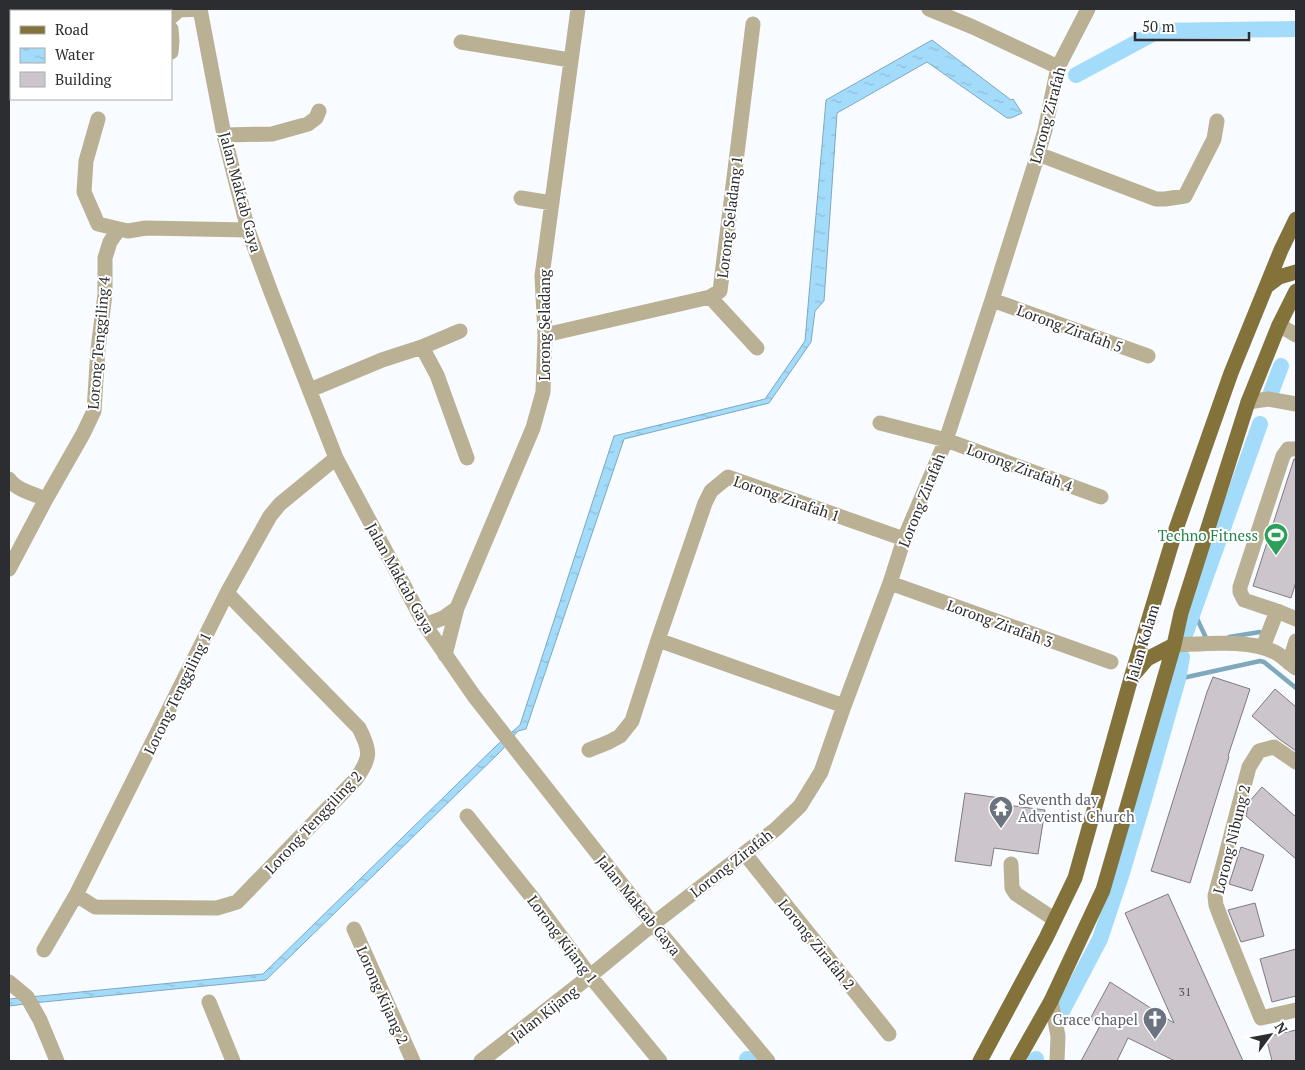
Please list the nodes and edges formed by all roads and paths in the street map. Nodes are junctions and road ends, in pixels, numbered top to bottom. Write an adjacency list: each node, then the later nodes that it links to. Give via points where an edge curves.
1 (200, 9): 5 (street, via 178,10); 13 (street, Jalan Maktab Gaya)
2 (578, 9): 8 (street, Lorong Seladang)
3 (929, 9): 9 (street)
4 (1088, 9): 9 (street, Lorong Zirafah)
5 (172, 16)
6 (754, 24): 23 (street, Lorong Seladang 1, via 720,291)
7 (461, 42): 8 (street)
8 (570, 60): 16 (street, Lorong Seladang)
9 (1058, 67): 14 (street, Lorong Zirafah)
10 (319, 111): 13 (street, via 308,124 290,130 272,134)
11 (98, 120): 18 (street, via 86,161 84,192 98,224)
12 (1217, 121): 14 (street, via 1214,139 1185,196 1156,199)
13 (224, 135): 19 (street, Jalan Maktab Gaya)
14 (1038, 154): 24 (street, Lorong Zirafah)
15 (521, 198): 16 (street)
16 (552, 203): 27 (street, Lorong Seladang, via 542,276)
17 (1296, 219): 21 (main road, Jalan Kolam)
18 (119, 229): 19 (street); 42 (street, Lorong Tenggiling 4, via 105,258 105,294 94,411)
19 (248, 230): 32 (street, Jalan Maktab Gaya)
20 (1296, 272): 21 (main road, via 1279,277)
21 (1266, 286): 58 (main road, Jalan Kolam, via 1230,373)
22 (1296, 291): 25 (main road, Jalan Kolam)
23 (710, 297): 27 (street, Lorong Seladang 1); 30 (street)
24 (992, 300): 31 (street, Lorong Zirafah 5); 36 (street, Lorong Zirafah)
25 (1279, 325): 28 (street); 33 (main road, Jalan Kolam)
26 (460, 331): 29 (street)
27 (545, 335): 47 (street, Lorong Seladang, via 543,392 533,428)
28 (1296, 335)
29 (422, 347): 32 (street); 39 (street, via 437,375)
30 (757, 348)
31 (1148, 356)
32 (310, 390): 38 (street, Jalan Maktab Gaya)
33 (1248, 402): 34 (street, via 1268,399); 53 (main road, Jalan Kolam, via 1181,613)
34 (1296, 404)
35 (880, 423): 36 (street, Lorong Zirafah 4)
36 (946, 440): 41 (street, Lorong Zirafah 4); 43 (street, Lorong Zirafah)
37 (1296, 449): 48 (street, via 1288,449 1283,456 1240,592 1247,602)
38 (336, 458): 46 (street, Lorong Tenggiling 1, via 270,516); 50 (street, Jalan Maktab Gaya)
39 (467, 458)
40 (9, 479): 42 (street, via 18,488)
41 (1101, 497)
42 (46, 499): 44 (street, Lorong Tenggiling 4)
43 (904, 539): 45 (street, Lorong Zirafah); 51 (street, Lorong Zirafah 1, via 728,477 711,491 705,503)
44 (9, 569)
45 (890, 583): 56 (street, Lorong Zirafah 3); 59 (street, Lorong Zirafah)
46 (227, 593): 65 (street, Lorong Tenggiling 1); 65 (street, Lorong Tenggiling 2, via 358,728 368,755 365,766 237,902 216,908 95,907)
47 (457, 608): 50 (street); 55 (street, Lorong Seladang)
48 (1277, 611): 49 (street); 54 (street)
49 (1296, 619)
50 (425, 625): 55 (street, Jalan Maktab Gaya)
51 (658, 640): 59 (street); 60 (street, Lorong Zirafah 1, via 632,721 620,736)
52 (1296, 642): 57 (street)
53 (1174, 645): 54 (street, via 1233,643); 58 (main road, via 1147,659); 72 (main road, Jalan Kolam, via 1103,890)
54 (1263, 647): 57 (street)
55 (445, 655): 67 (street, Jalan Maktab Gaya)
56 (1111, 662)
57 (1293, 666)
58 (1131, 678): 66 (main road, Jalan Kolam, via 1075,878)
59 (844, 706): 63 (street, Lorong Zirafah, via 821,772 800,806)
60 (589, 750)
61 (1296, 762): 74 (street, Lorong Nibung 2, via 1274,747 1259,751 1249,767 1215,896 1261,1018)
62 (467, 816): 70 (street, Lorong Kijang 1)
63 (745, 854): 67 (street, Lorong Zirafah); 75 (street, Lorong Zirafah 2)
64 (1011, 864): 66 (street, via 1012,888 1016,894)
65 (76, 895): 69 (street, Lorong Tenggiling 1)
66 (1054, 919): 82 (main road, Jalan Kolam)
67 (652, 924): 70 (street, Jalan Kijang); 81 (street, Jalan Maktab Gaya)
68 (354, 929): 78 (street, Lorong Kijang 2)
69 (44, 950)
70 (590, 976): 79 (street, Jalan Kijang); 80 (street, Lorong Kijang 1)
71 (9, 982): 76 (street, via 27,997)
72 (1051, 1001): 83 (main road, Jalan Kolam); 84 (street, via 1058,1036)
73 (209, 1002): 77 (street)
74 (1296, 1010)
75 (889, 1034)
76 (56, 1061)
77 (232, 1061)
78 (413, 1061)
79 (481, 1061)
80 (660, 1061)
81 (768, 1061)
82 (980, 1061)
83 (1017, 1061)
84 (1057, 1061)

